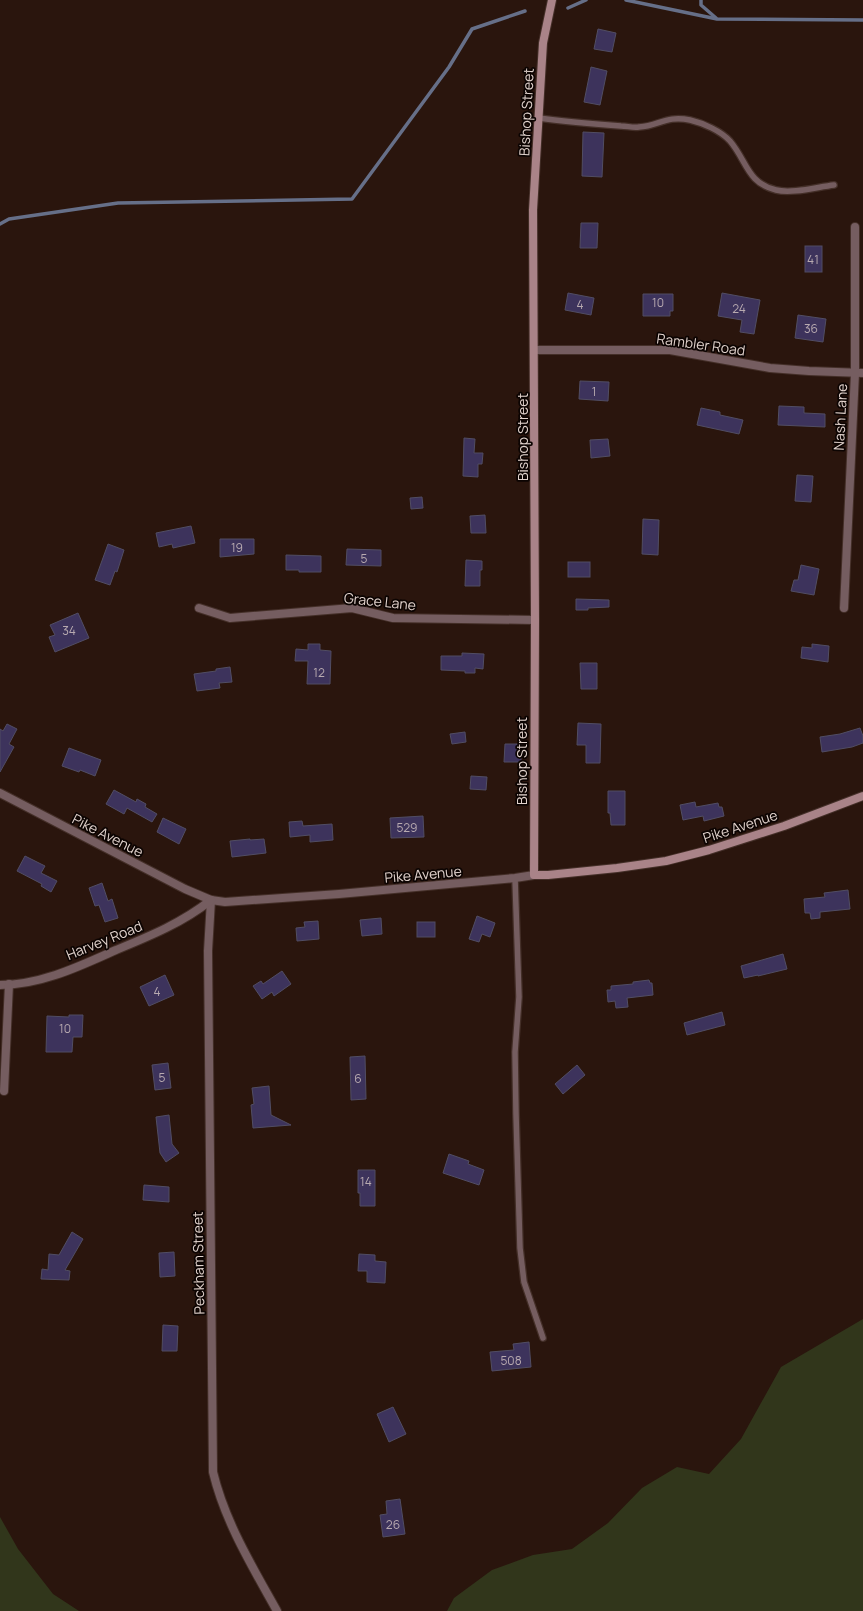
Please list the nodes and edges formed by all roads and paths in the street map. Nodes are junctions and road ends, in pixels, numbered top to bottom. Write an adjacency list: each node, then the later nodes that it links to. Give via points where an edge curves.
1 (552, 0): 2 (street, Bishop Street, via 543,43)
2 (539, 118): 3 (lane, via 639,127 668,119 690,120 702,123 729,140 749,173 765,186 792,191); 5 (street, Bishop Street, via 533,210)
3 (834, 185)
4 (855, 227): 6 (street, Nash Lane)
5 (534, 350): 6 (street, Rambler Road, via 670,350 770,368); 9 (street, Bishop Street)
6 (859, 373): 8 (street, Nash Lane)
7 (199, 608): 9 (street, Grace Lane, via 230,618 352,608 393,618)
8 (844, 608)
9 (536, 620): 12 (street, Bishop Street)
10 (0, 793): 14 (street, Pike Avenue, via 186,890)
11 (863, 796): 12 (street, Pike Avenue, via 784,826 666,861)
12 (534, 875): 13 (street, Pike Avenue)
13 (514, 878): 14 (street, Pike Avenue, via 339,894 241,901); 18 (lane, via 519,997 515,1052 520,1254 524,1282)
14 (211, 900): 15 (street, Harvey Road, via 164,930 82,965 30,982); 19 (street, Peckham Street, via 208,952 213,1472 230,1525)
15 (10, 984): 16 (street, Harvey Road); 17 (street)
16 (0, 985)
17 (4, 1091)
18 (543, 1338)
19 (277, 1611)

